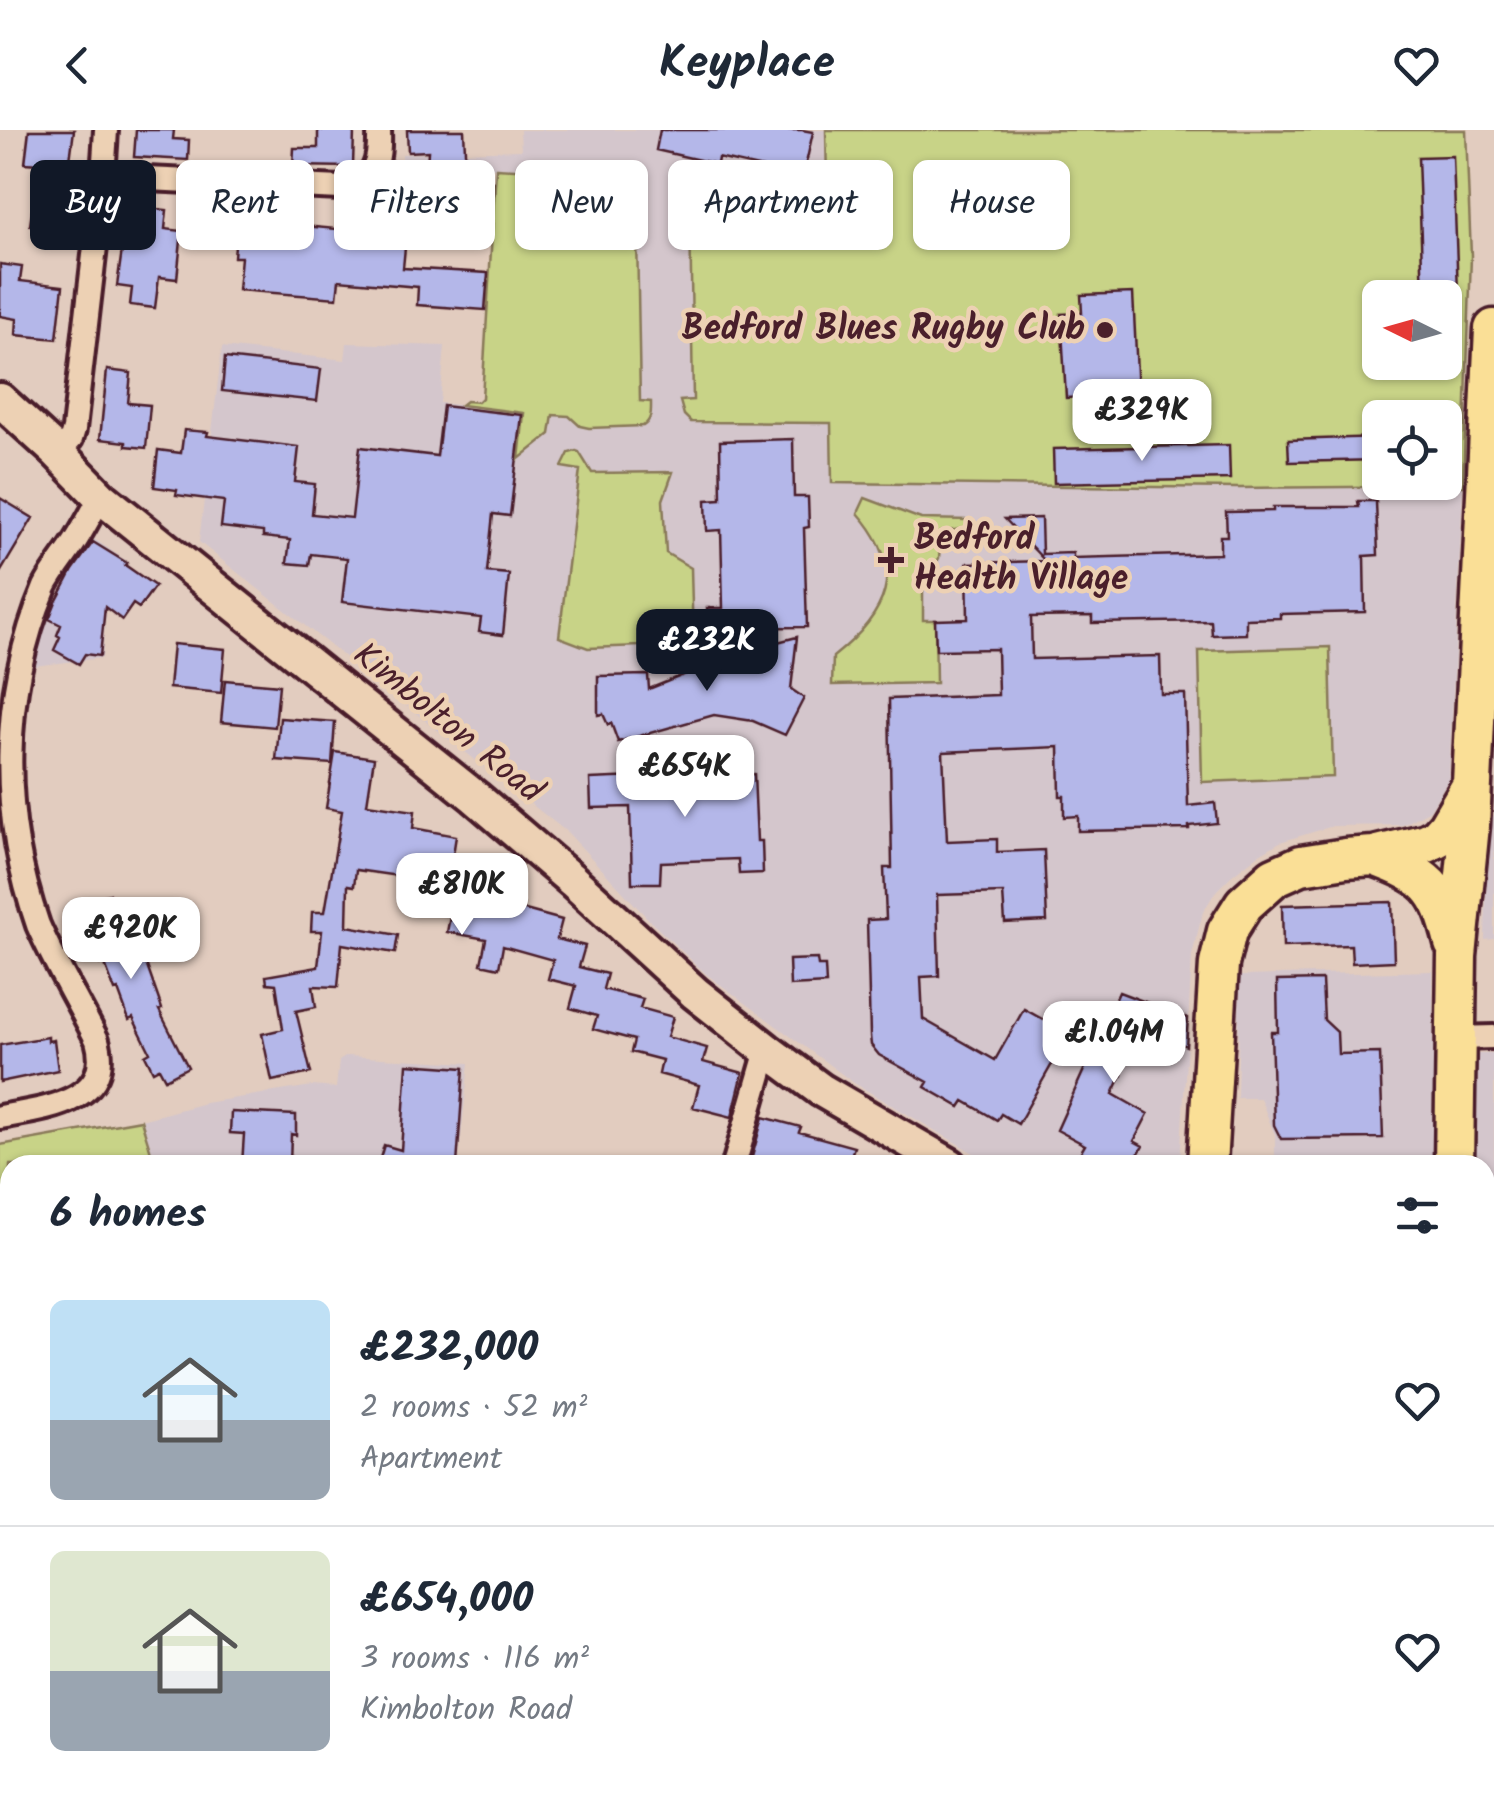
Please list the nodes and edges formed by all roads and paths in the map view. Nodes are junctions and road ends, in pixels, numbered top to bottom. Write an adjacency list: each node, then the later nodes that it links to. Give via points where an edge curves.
1 (106, 130): 3 (street)
2 (379, 130): 4 (street, via 378,162 369,177 341,188)
3 (104, 160)
4 (156, 179)
5 (95, 250): 8 (street, via 74,429)
6 (1494, 329): 10 (main road)
7 (0, 400): 8 (main road, Kimbolton Road)
8 (58, 453): 9 (main road, Kimbolton Road)
9 (101, 497): 11 (street, via 45,586 22,642); 17 (main road, Kimbolton Road, via 461,785)
10 (1487, 605): 12 (main road)
11 (1, 727): 18 (street, via 2,795 17,868 101,1054 86,1092 70,1102)
12 (1471, 786): 13 (main road, via 1438,837); 14 (main road)
13 (1374, 856): 14 (main road, via 1428,882 1444,909); 21 (main road, via 1286,870 1263,884 1234,917 1219,964)
14 (1457, 956): 16 (main road)
15 (1494, 1037): 16 (street)
16 (1456, 1038): 22 (main road)
17 (766, 1050): 19 (street); 20 (main road, Kimbolton Road)
18 (0, 1117)
19 (737, 1155)
20 (933, 1155)
21 (1208, 1155)
22 (1454, 1155)

